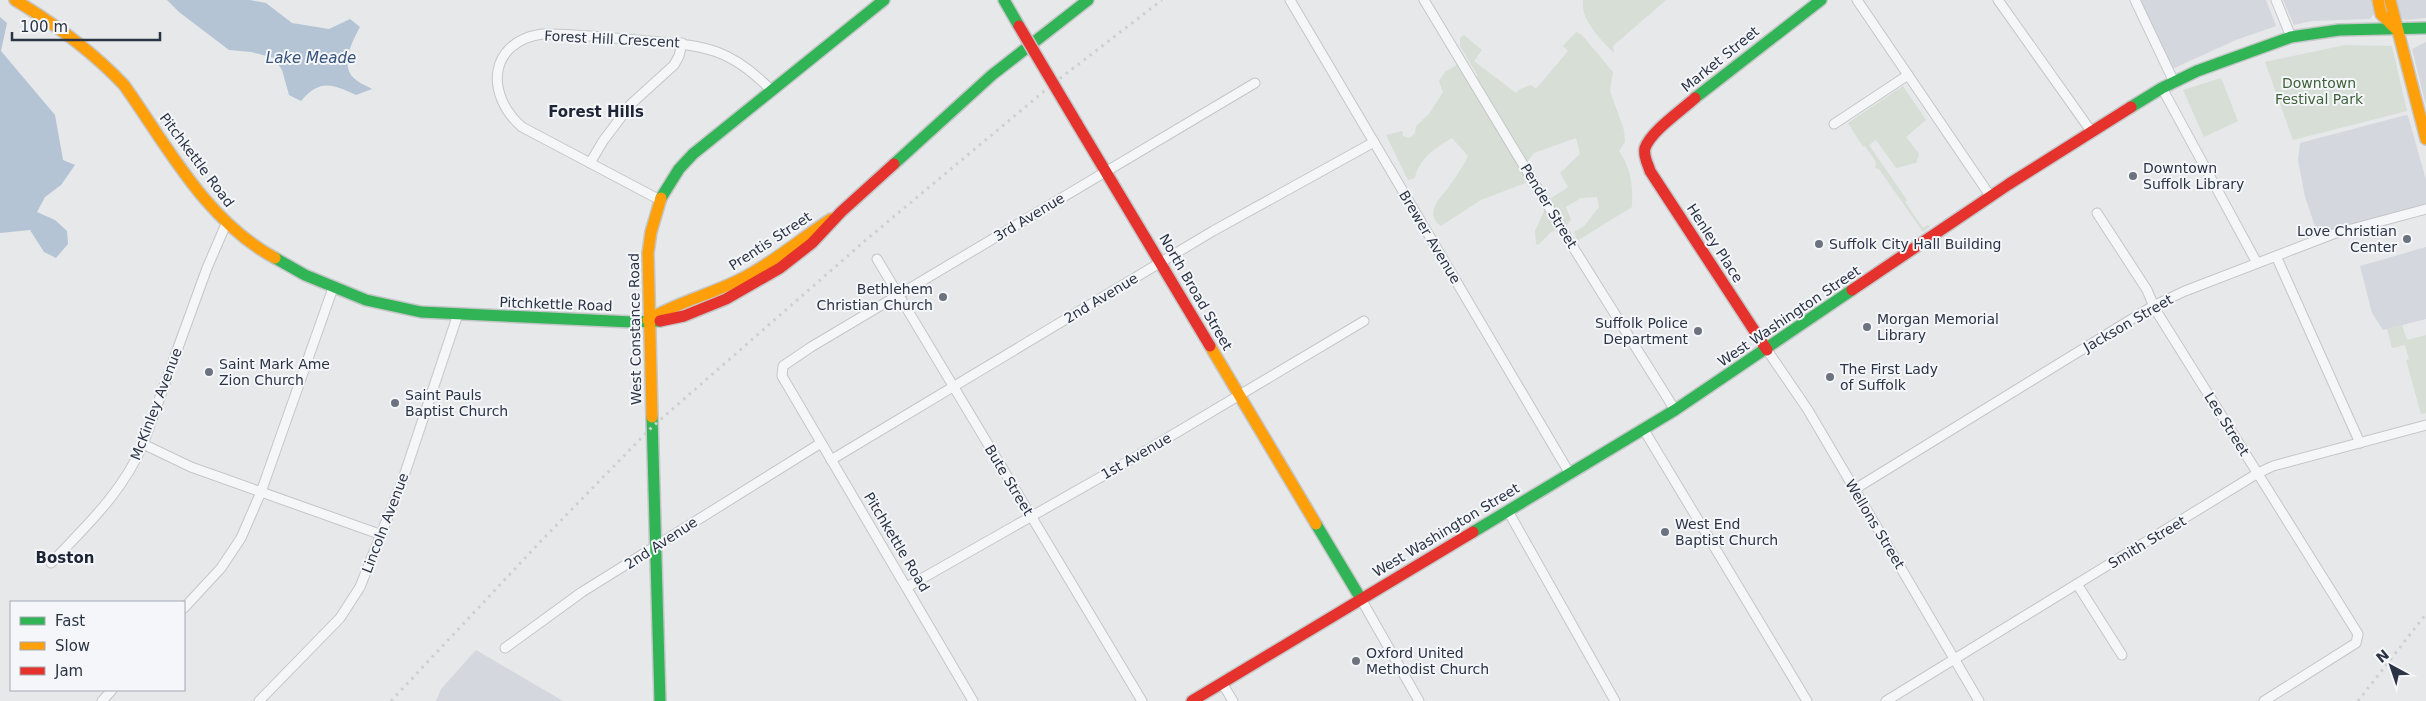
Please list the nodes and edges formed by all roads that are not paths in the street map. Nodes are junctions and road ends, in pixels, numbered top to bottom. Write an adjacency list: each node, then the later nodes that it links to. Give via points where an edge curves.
1 (884, 0): 22 (main road, West Constance Road)
2 (1004, 0): 29 (main road, North Broad Street, bridge)
3 (1088, 0): 43 (main road, Prentis Street, via 1015,56 841,212 813,244 761,282 692,312 662,321)
4 (1290, 0): 26 (street, Brewer Avenue)
5 (1424, 0): 49 (street, Pender Street)
6 (1822, 0): 27 (main road, Market Street, via 1712,83 1654,135)
7 (1857, 0): 18 (street)
8 (1998, 0): 24 (street)
9 (2135, 0): 19 (street)
10 (2276, 0): 16 (street)
11 (2378, 0): 15 (main road, via 2381,14)
12 (2390, 0): 15 (main road)
13 (16, 1): 34 (main road, Pitchkettle Road, via 77,41 110,69 207,203)
14 (2426, 28): 15 (main road, West Washington Street)
15 (2397, 29): 16 (main road, West Washington Street, via 2339,30); 25 (main road)
16 (2291, 37): 19 (main road, West Washington Street)
17 (682, 43): 22 (street, Forest Hill Crescent, via 712,49 730,57 759,77); 28 (street, via 674,65 631,104); 28 (street, Forest Hill Crescent, via 542,34 522,40 505,56 496,86 513,119)
18 (1908, 75): 23 (street); 30 (street)
19 (2174, 82): 21 (main road, West Washington Street)
20 (1255, 83): 29 (street, 3rd Avenue)
21 (2162, 88): 24 (main road, West Washington Street); 38 (street)
22 (771, 90): 31 (main road, West Constance Road, via 693,154 679,169)
23 (1834, 124)
24 (2091, 131): 30 (main road, West Washington Street)
25 (2426, 139)
26 (1374, 142): 37 (street, 2nd Avenue); 57 (street, Brewer Avenue)
27 (1645, 149): 45 (main road, Henley Place, via 1650,170)
28 (590, 163): 31 (street, Forest Hill Crescent)
29 (1107, 171): 37 (main road, North Broad Street); 40 (street, 3rd Avenue)
30 (1991, 197): 45 (main road, West Washington Street)
31 (660, 200): 43 (main road, West Constance Road, via 648,253)
32 (2426, 209): 35 (street, Jackson Street, via 2334,234)
33 (2097, 213): 41 (street, Lee Street)
34 (226, 224): 39 (main road, Pitchkettle Road, via 256,248); 53 (street, McKinley Avenue)
35 (2276, 256): 38 (street, Jackson Street); 54 (street)
36 (877, 259): 40 (street, Bute Street)
37 (1161, 262): 47 (street, 2nd Avenue); 48 (main road, North Broad Street)
38 (2257, 263): 41 (street, Jackson Street)
39 (334, 288): 42 (main road, Pitchkettle Road, via 391,307); 59 (street)
40 (898, 295): 46 (street, 3rd Avenue); 47 (street, Bute Street)
41 (2153, 306): 56 (street, Lee Street); 58 (street, Jackson Street)
42 (458, 314): 43 (main road, Pitchkettle Road, via 632,322); 62 (street, Lincoln Avenue)
43 (648, 320): 63 (main road, West Constance Road)
44 (1364, 321): 48 (street, 1st Avenue)
45 (1767, 350): 49 (main road, West Washington Street); 58 (street, Wellons Street, via 1808,410)
46 (803, 352): 52 (street, Pitchkettle Road, via 783,366 782,376)
47 (953, 387): 55 (street, 2nd Avenue); 61 (street, Bute Street)
48 (1239, 395): 61 (street, 1st Avenue); 67 (main road, North Broad Street)
49 (1676, 410): 51 (main road, West Washington Street)
50 (2426, 425): 54 (street, Smith Street)
51 (1644, 430): 57 (main road, West Washington Street); 83 (street)
52 (821, 443): 55 (street, Pitchkettle Road); 63 (street, 2nd Avenue)
53 (144, 444): 59 (street, via 191,467); 64 (street, McKinley Avenue, via 118,490)
54 (2360, 444): 56 (street, Smith Street, via 2273,466)
55 (831, 460): 66 (street, Pitchkettle Road)
56 (2258, 473): 65 (street, Smith Street); 86 (street, Lee Street, via 2358,634 2356,643)
57 (1570, 474): 60 (main road, West Washington Street)
58 (1855, 489): 71 (street, Wellons Street)
59 (261, 492): 62 (street); 68 (street, via 231,555)
60 (1508, 511): 67 (main road, West Washington Street); 82 (street)
61 (1031, 516): 66 (street, 1st Avenue); 78 (street, Bute Street)
62 (382, 535): 75 (street, Lincoln Avenue, via 351,603 340,618)
63 (656, 547): 69 (street, 2nd Avenue, via 582,592); 76 (main road, West Constance Road)
64 (51, 563)
65 (2077, 584): 70 (street); 71 (street, Smith Street)
66 (906, 588): 77 (street, Pitchkettle Road)
67 (1361, 599): 72 (main road, West Washington Street); 81 (street)
68 (185, 607)
69 (505, 648)
70 (2122, 655)
71 (1955, 659): 84 (street, Smith Street); 85 (street, Wellons Street)
72 (1222, 683): 79 (main road, West Washington Street); 80 (street)
73 (111, 691): 74 (street)
74 (102, 701)
75 (259, 701)
76 (660, 701)
77 (973, 701)
78 (1142, 701)
79 (1192, 701)
80 (1233, 701)
81 (1419, 701)
82 (1615, 701)
83 (1807, 701)
84 (1886, 701)
85 (1979, 701)
86 (2264, 701)

